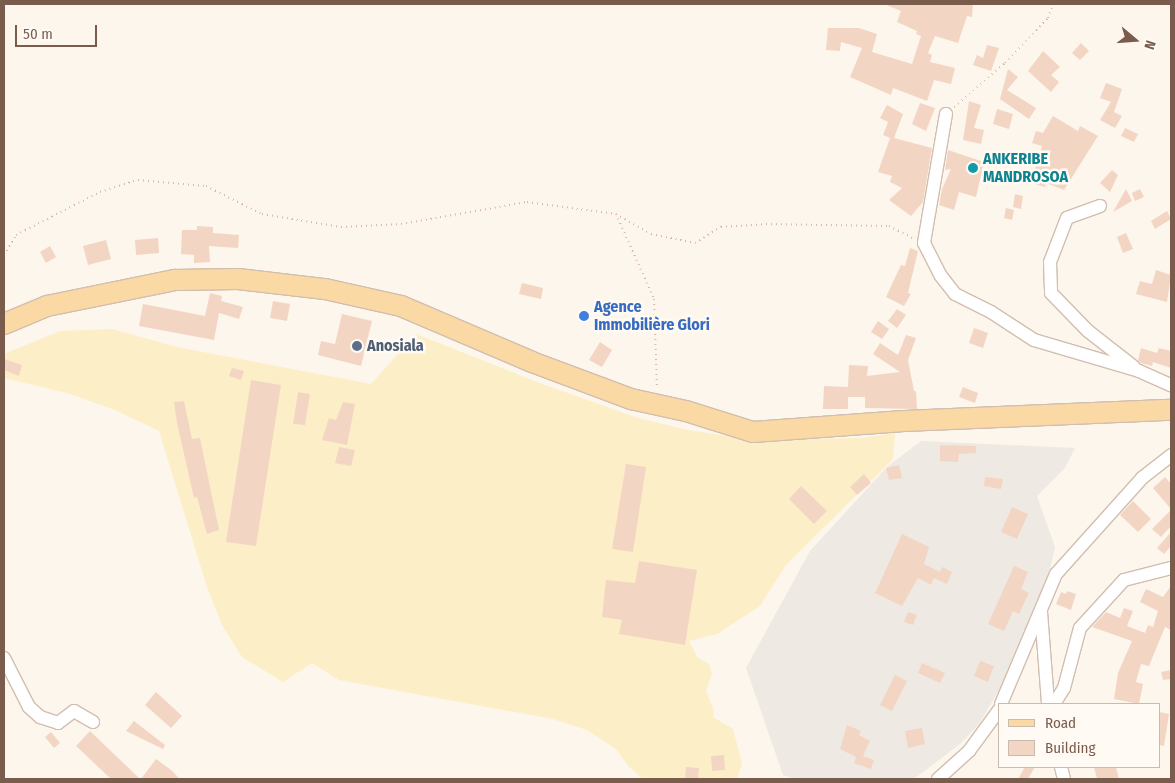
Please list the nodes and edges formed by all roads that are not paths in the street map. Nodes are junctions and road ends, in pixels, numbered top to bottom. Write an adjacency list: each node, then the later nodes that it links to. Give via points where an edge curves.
1 (946, 114): 4 (street, via 924,243 940,276 955,294 991,312 1034,340)
2 (1100, 206): 4 (street, via 1067,218 1050,262 1051,294 1088,331)
3 (4, 324): 6 (main road, via 47,306 175,280 238,279 326,289 402,306 532,362 631,399 686,411 753,432 904,421)
4 (1139, 371): 5 (street)
5 (1171, 385)
6 (1171, 410)
7 (1171, 455): 9 (street, via 1142,478 1056,574)
8 (1171, 568): 13 (street, via 1124,580 1080,628 1064,688)
9 (1041, 610): 11 (street); 12 (street)
10 (4, 658): 15 (street, via 29,707 40,717 58,723 74,711)
11 (1002, 703)
12 (1048, 703)
13 (1055, 703)
14 (998, 711): 16 (street, via 969,751)
15 (93, 722)
16 (938, 779)

